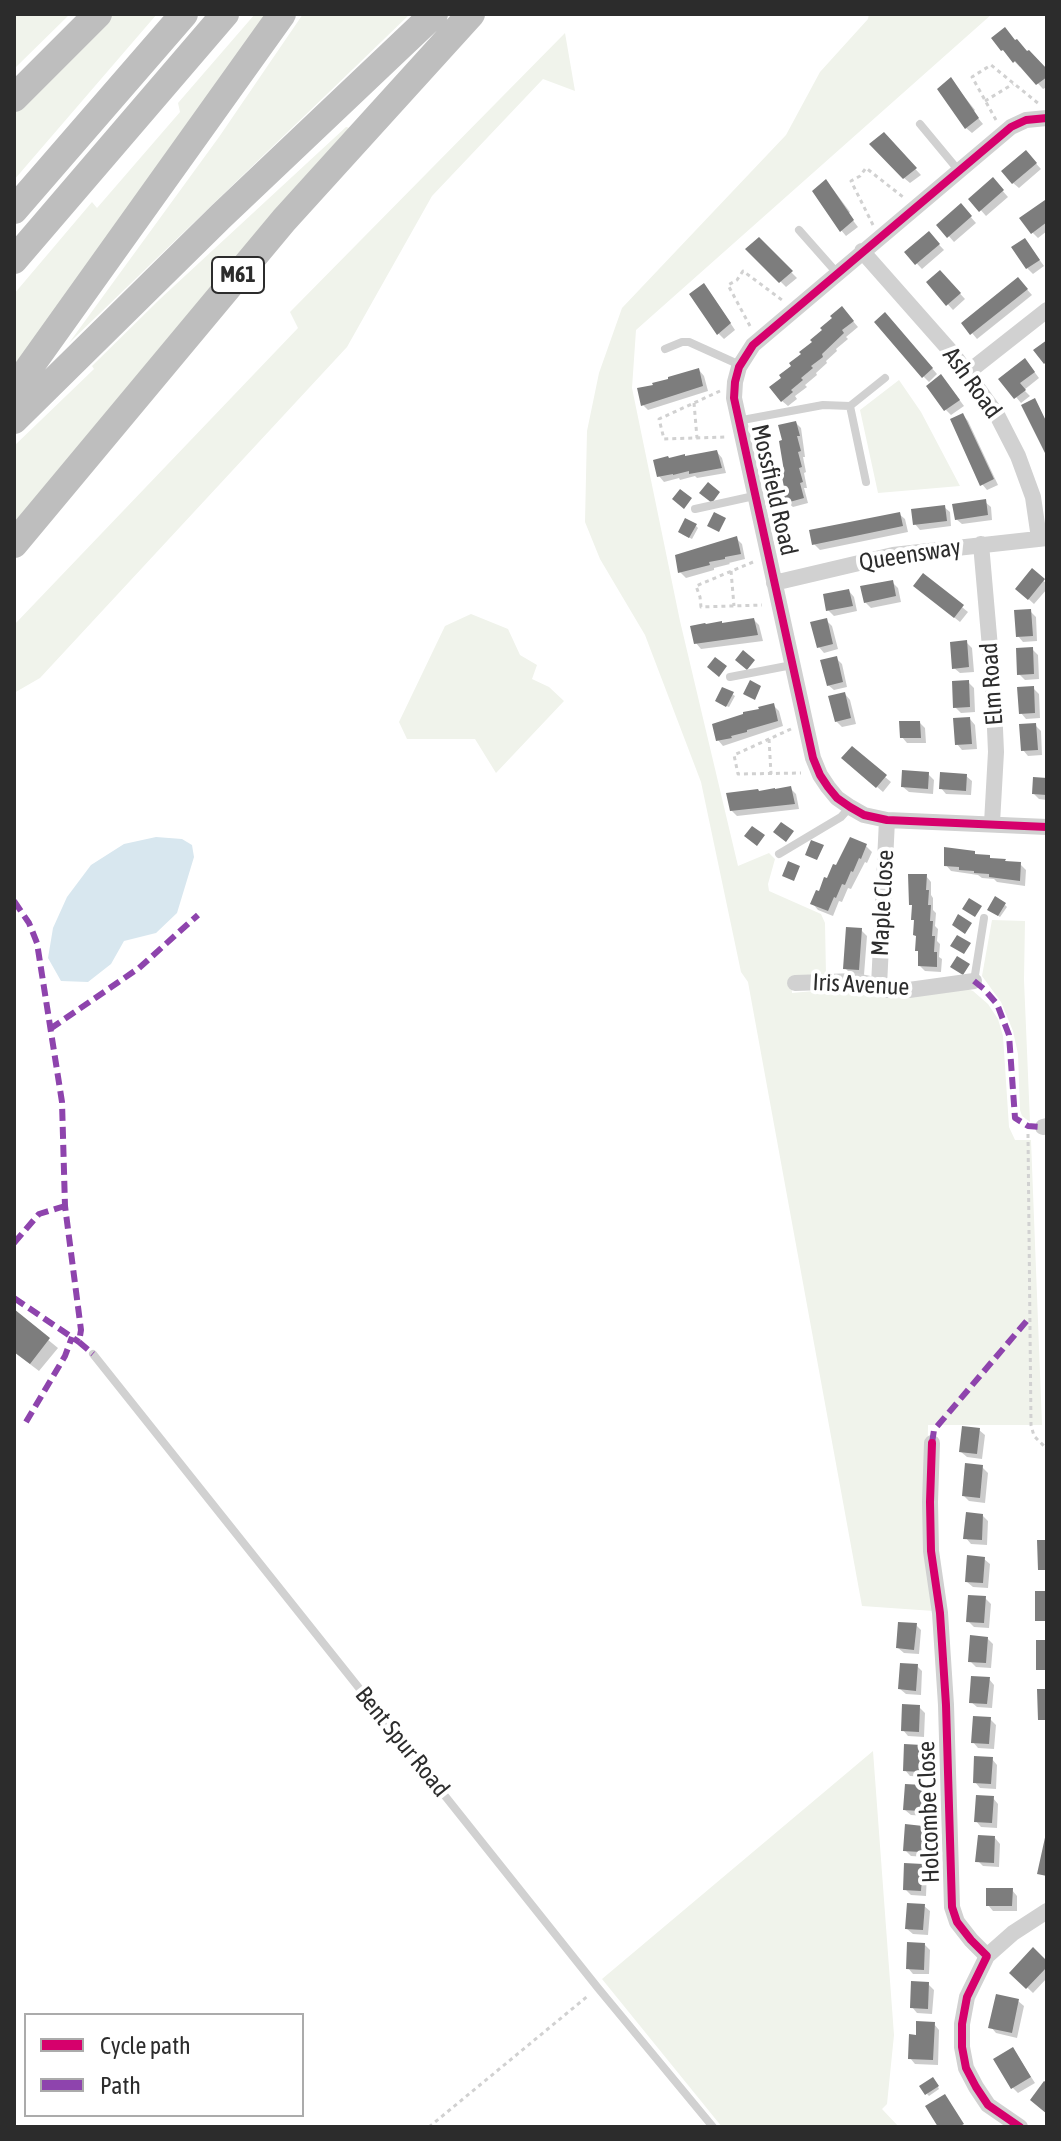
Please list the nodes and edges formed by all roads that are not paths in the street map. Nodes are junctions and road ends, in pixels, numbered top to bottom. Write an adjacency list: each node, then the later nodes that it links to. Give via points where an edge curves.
1 (98, 14): 7 (highway)
2 (184, 14): 11 (highway)
3 (225, 14): 14 (highway)
4 (282, 14): 21 (highway)
5 (434, 14): 23 (highway, M61)
6 (471, 14): 29 (highway, M61, via 284,220)
7 (14, 98)
8 (1044, 111): 10 (street, Mossfield Road, via 1018,123)
9 (920, 124): 10 (lane)
10 (959, 171): 13 (street, Mossfield Road)
11 (14, 210)
12 (799, 230): 15 (lane)
13 (862, 251): 15 (street, Mossfield Road); 19 (street, Ash Road)
14 (14, 260)
15 (837, 273): 18 (street, Mossfield Road, via 757,341)
16 (1047, 310): 19 (street)
17 (665, 349): 18 (lane, via 689,342)
18 (740, 365): 24 (street, Mossfield Road, via 734,398)
19 (967, 373): 28 (street, Ash Road, via 1018,456)
20 (885, 378): 22 (lane)
21 (14, 389)
22 (850, 406): 24 (lane, via 823,405); 25 (lane)
23 (14, 420)
24 (739, 429): 26 (street, Mossfield Road)
25 (866, 482)
26 (754, 496): 27 (lane); 31 (street, Mossfield Road)
27 (695, 509)
28 (1043, 538): 30 (street, Queensway)
29 (14, 544)
30 (981, 544): 31 (street, Queensway, via 893,555); 36 (street, Elm Road, via 996,752)
31 (774, 583): 32 (street, Mossfield Road)
32 (792, 665): 33 (lane); 34 (street, Mossfield Road, via 819,773)
33 (730, 677)
34 (850, 807): 35 (street, Mossfield Road); 38 (lane)
35 (887, 820): 36 (street, Mossfield Road); 42 (street, Maple Close)
36 (992, 823): 37 (street, Mossfield Road)
37 (1047, 827)
38 (779, 854)
39 (984, 918): 40 (lane)
40 (974, 981): 42 (street, Iris Avenue, via 909,990)
41 (795, 983): 42 (street, Iris Avenue, via 856,981)
42 (879, 986)
43 (93, 1354): 47 (lane, Bent Spur Road)
44 (937, 1452): 46 (street, Holcombe Close, via 931,1551 946,1705 952,1907 957,1922)
45 (1047, 1911): 46 (street)
46 (987, 1956): 48 (street, via 967,1997 962,2024 966,2068 988,2105)
47 (713, 2127)
48 (1020, 2127)

